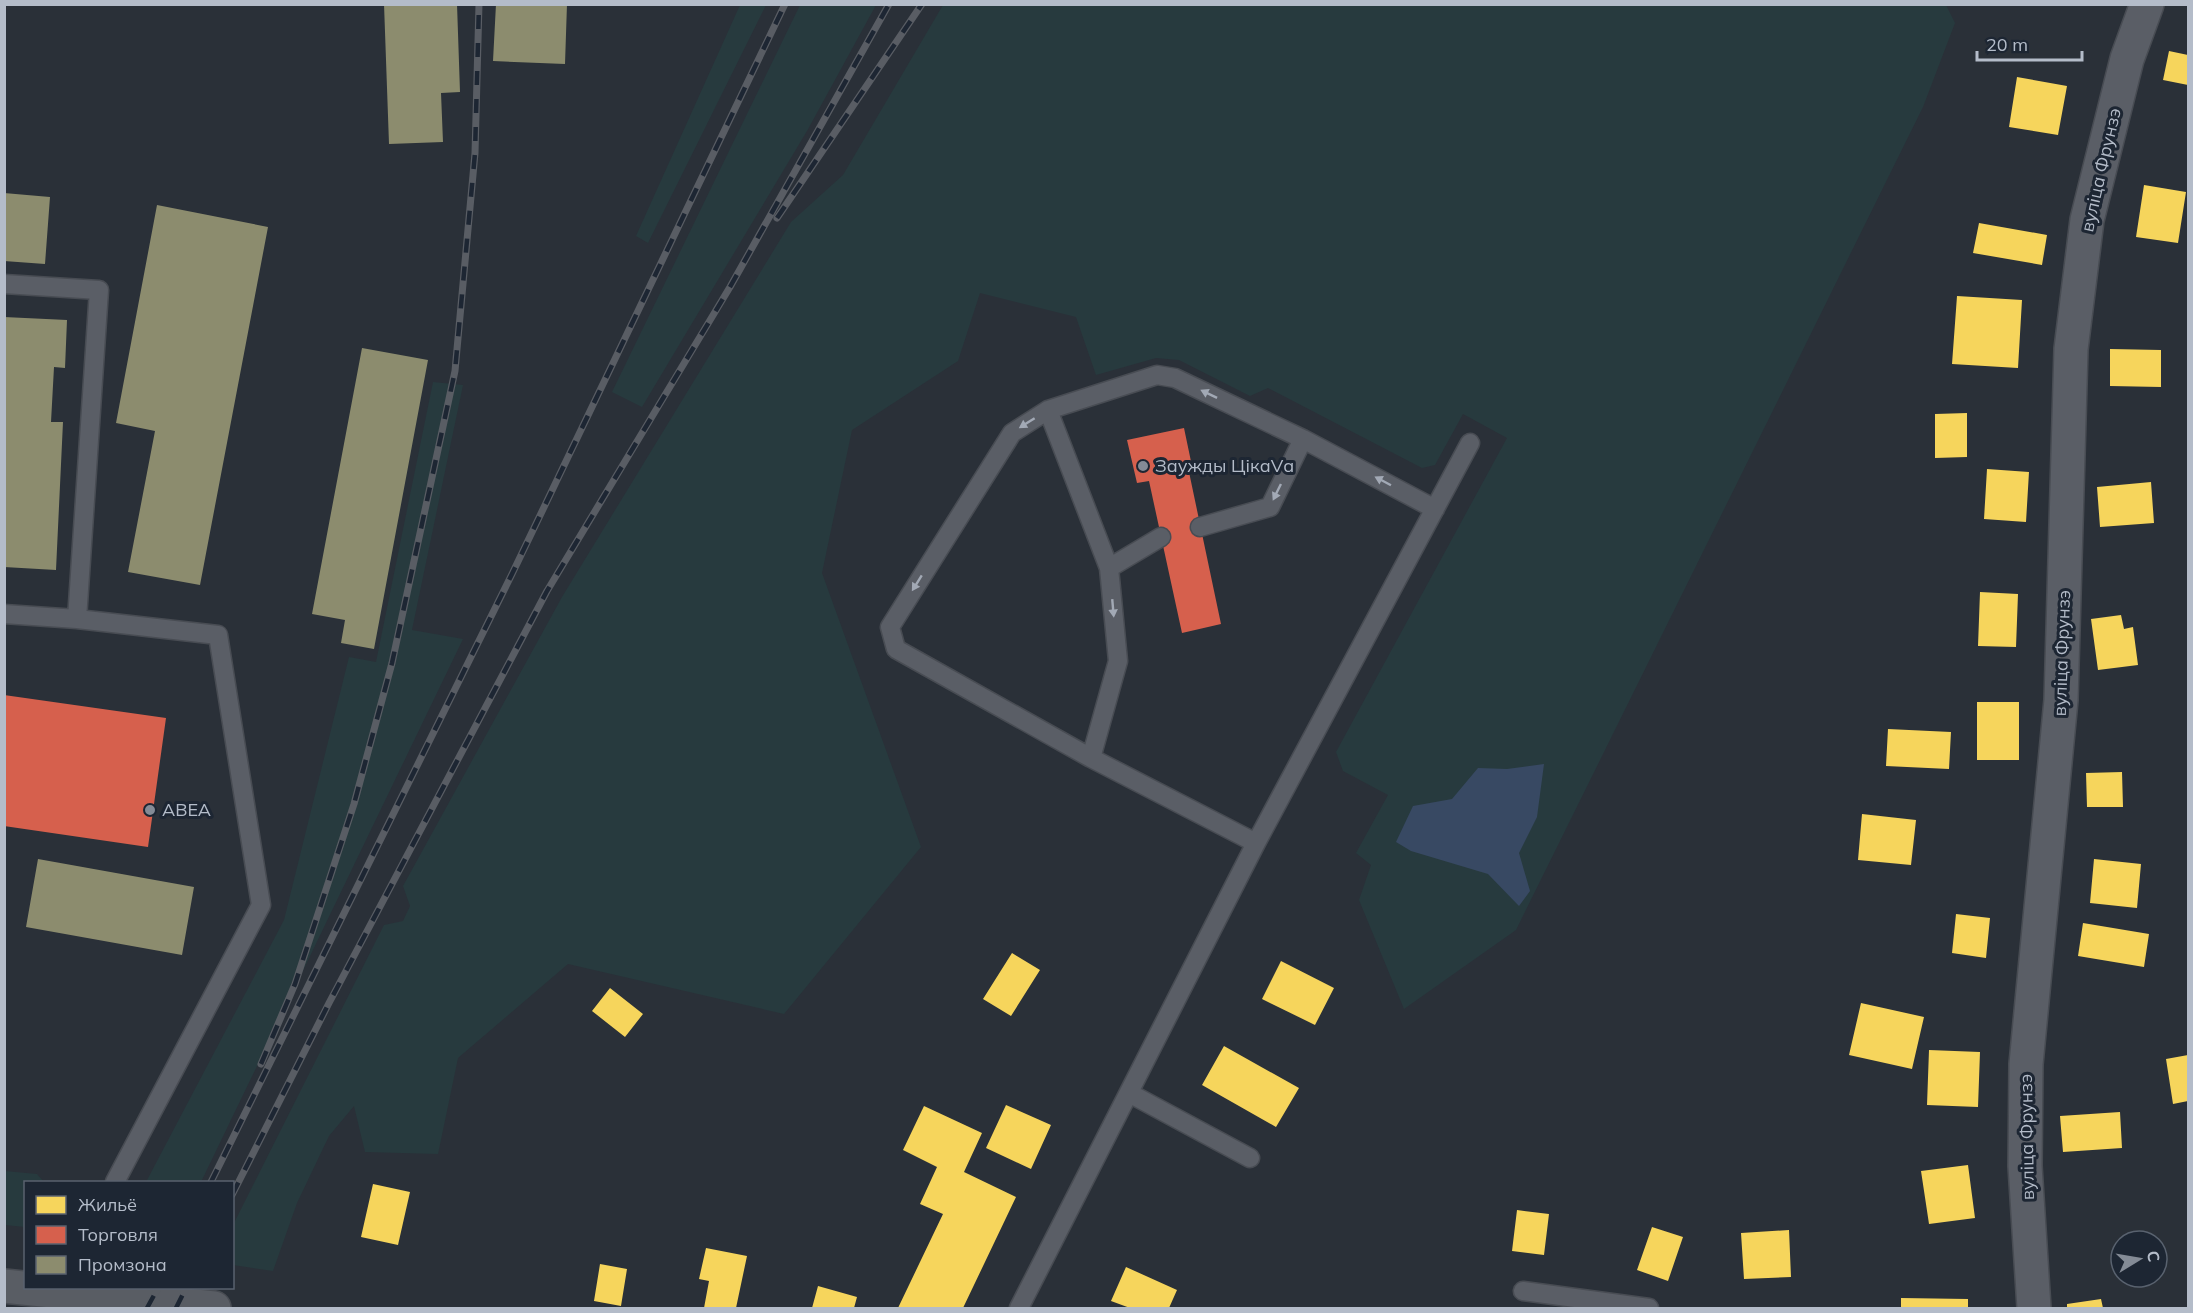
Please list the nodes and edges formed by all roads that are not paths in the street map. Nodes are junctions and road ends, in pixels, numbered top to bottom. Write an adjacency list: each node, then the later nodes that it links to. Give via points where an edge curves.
1 (2147, 4): 24 (street, вуліца Фрунзэ, via 2127,59 2087,220 2071,349 2061,700 2026,1064 2025,1166)
2 (4, 285): 11 (lane, via 99,290)
3 (1048, 410): 4 (lane, one-way to 3, via 1175,378 1157,375); 9 (lane); 12 (lane, one-way to 12, via 1012,433 890,627 896,649)
4 (1303, 439): 6 (lane, one-way to 4); 7 (lane, one-way to 7, via 1270,507)
5 (1470, 444): 6 (lane)
6 (1435, 508): 13 (lane)
7 (1200, 527)
8 (1161, 537): 9 (lane)
9 (1109, 568): 12 (lane, one-way to 12, via 1118,661)
10 (4, 614): 11 (lane)
11 (77, 619): 16 (lane, via 218,635 261,905)
12 (1091, 758): 13 (lane)
13 (1256, 843): 14 (lane)
14 (1129, 1093): 15 (lane); 22 (lane)
15 (1250, 1158)
16 (116, 1181)
17 (4, 1286): 18 (main road)
18 (24, 1287)
19 (59, 1289): 21 (main road)
20 (1524, 1291): 23 (lane)
21 (214, 1308)
22 (1019, 1308)
23 (1649, 1308)
24 (2034, 1308)

